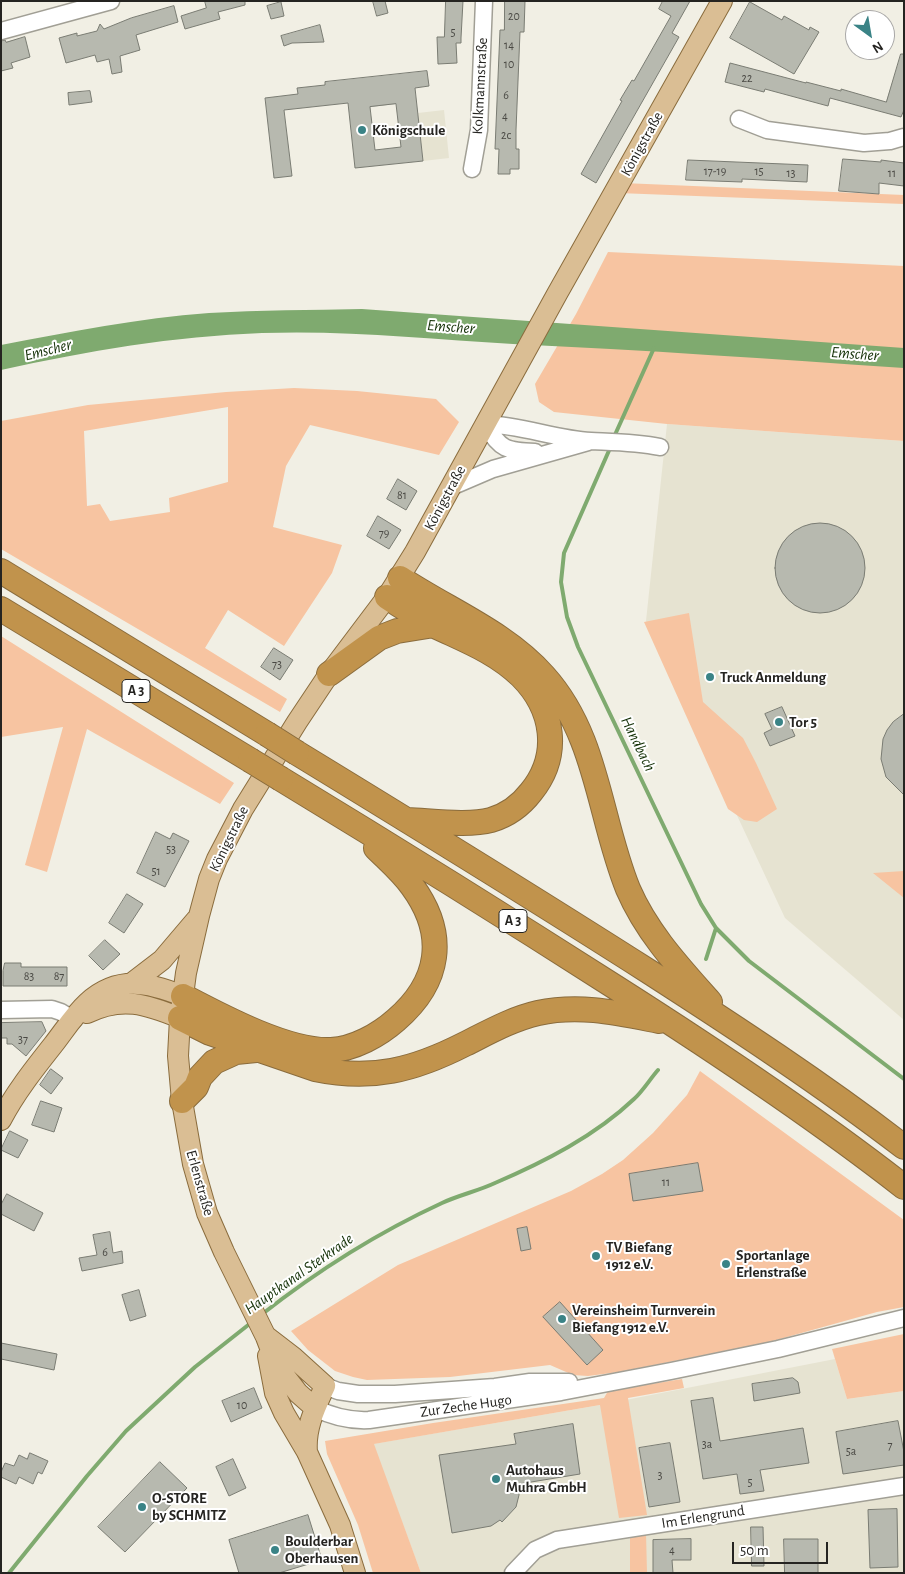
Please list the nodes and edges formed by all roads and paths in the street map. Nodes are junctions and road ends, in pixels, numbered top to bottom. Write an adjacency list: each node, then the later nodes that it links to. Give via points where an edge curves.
1 (110, 1): 4 (street)
2 (484, 1): 7 (street, Kolkmannstraße, via 480,130)
3 (722, 1): 8 (main road, Königstraße)
4 (1, 31)
5 (739, 119): 6 (street, via 768,130 864,144)
6 (904, 137)
7 (472, 169)
8 (485, 424): 9 (street); 11 (street, via 497,441 514,452); 12 (main road, Königstraße)
9 (598, 441): 10 (street); 11 (street)
10 (660, 447)
11 (547, 452): 12 (street)
12 (451, 487): 14 (main road, Königstraße)
13 (1, 571): 18 (highway, A 3, bridge)
14 (394, 588): 16 (highway); 17 (main road, Königstraße); 26 (highway, via 423,593 488,630 538,669 558,693 585,743 620,866 642,918 668,955)
15 (1, 609): 19 (highway, A 3, bridge)
16 (434, 625): 17 (highway, via 397,631 379,638); 18 (highway, via 493,654 530,685 547,716 549,755 538,784 507,814 475,823)
17 (329, 674): 20 (main road, Königstraße, via 234,826 217,859)
18 (406, 820): 26 (highway, A 3)
19 (350, 821): 22 (highway, via 412,886 432,926 434,948 430,978 405,1012 390,1025 354,1045 333,1050 289,1043 230,1020); 25 (highway, A 3)
20 (199, 916): 21 (main road, via 162,960); 22 (main road, Königstraße)
21 (132, 983): 22 (main road, via 160,986); 24 (main road, via 100,994)
22 (182, 1007): 24 (main road, via 121,1003 102,1007); 27 (highway, via 210,1033); 28 (main road, Erlenstraße, via 178,1056)
23 (1, 1010): 24 (street, via 52,1009)
24 (74, 1020): 29 (main road, via 22,1086)
25 (673, 1024): 27 (highway, via 594,1009 552,1010 523,1017 409,1068 362,1075 315,1069); 31 (highway, A 3)
26 (729, 1024): 30 (highway, A 3)
27 (256, 1050): 28 (highway, via 236,1052 214,1062 200,1077 196,1088)
28 (182, 1101): 33 (main road, Erlenstraße, via 193,1164 207,1213)
29 (1, 1120)
30 (904, 1147)
31 (904, 1187)
32 (904, 1318): 34 (street, Zur Zeche Hugo, via 770,1351)
33 (266, 1337): 35 (main road, Erlenstraße); 36 (main road, Erlenstraße, via 281,1371); 37 (main road, Erlenstraße, via 275,1393)
34 (619, 1380): 35 (street, Zur Zeche Hugo, via 530,1382 395,1394 358,1394); 36 (street, Zur Zeche Hugo, via 561,1392 369,1420 352,1421)
35 (325, 1386): 36 (main road, Erlenstraße)
36 (315, 1408): 37 (main road, Erlenstraße, via 306,1440)
37 (307, 1452): 39 (main road, Erlenstraße, via 340,1525)
38 (904, 1486): 40 (street, Im Erlengrund, via 557,1540 535,1550)
39 (355, 1573)
40 (513, 1573)

